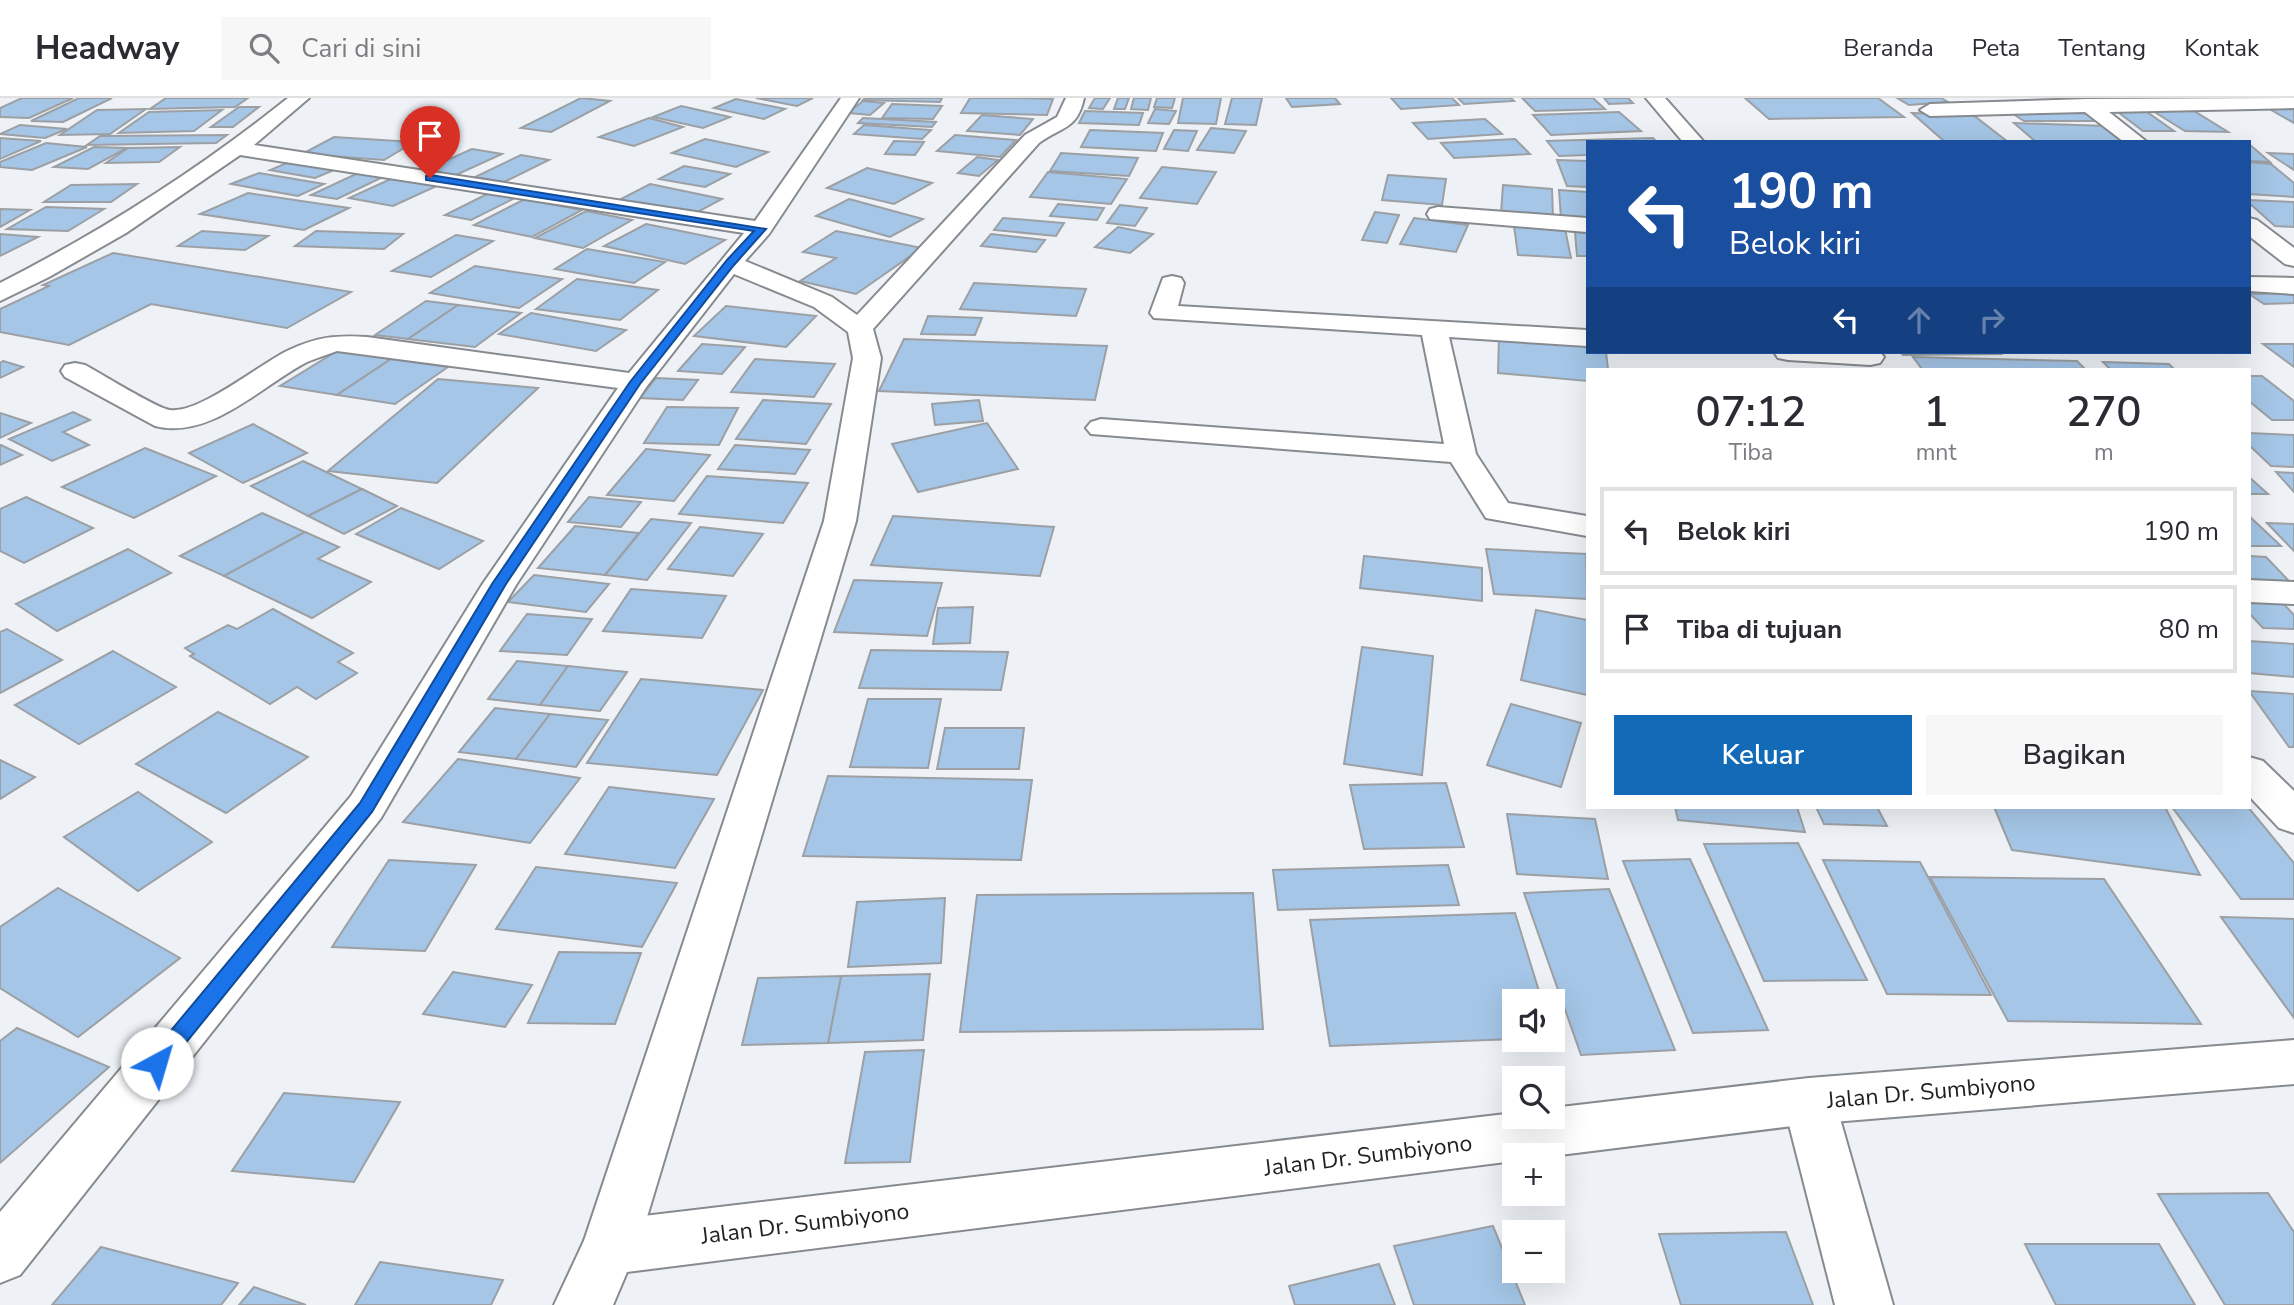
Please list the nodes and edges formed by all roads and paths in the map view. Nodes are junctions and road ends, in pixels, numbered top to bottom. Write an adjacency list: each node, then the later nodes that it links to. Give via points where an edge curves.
1 (300, 98): 10 (street)
2 (850, 98): 14 (street)
3 (1075, 98): 22 (street, via 1072,114 1035,137)
4 (1655, 98): 8 (street)
5 (2294, 102): 6 (street)
6 (2087, 105): 7 (street); 9 (street)
7 (1930, 110)
8 (1691, 140)
9 (2134, 140)
10 (236, 148): 14 (street); 20 (street, via 78,254)
11 (1438, 214): 12 (street)
12 (1586, 225)
13 (2251, 227): 15 (street)
14 (761, 229): 16 (street)
15 (2294, 259)
16 (730, 262): 22 (street, via 823,302); 27 (street)
17 (1172, 284): 21 (street, via 1163,313)
18 (2251, 284): 19 (street)
19 (2294, 286)
20 (0, 293)
21 (1434, 328): 23 (street); 29 (street)
22 (860, 329): 37 (street, via 867,358 840,521)
23 (1586, 338)
24 (1812, 354): 25 (street)
25 (1872, 359)
26 (75, 371): 27 (street, via 164,420 204,411 299,356 335,343)
27 (636, 382): 38 (street, via 499,584 366,807)
28 (1101, 428): 29 (street)
29 (1461, 454): 30 (street, via 1497,511)
30 (1586, 526)
31 (2251, 591): 32 (street)
32 (2294, 593)
33 (2251, 773): 34 (street)
34 (2294, 817)
35 (2294, 1062): 36 (street, Jalan Dr. Sumbiyono)
36 (1808, 1101): 37 (street, Jalan Dr. Sumbiyono); 40 (street)
37 (610, 1247): 39 (street)
38 (0, 1255)
39 (583, 1305)
40 (1864, 1305)

